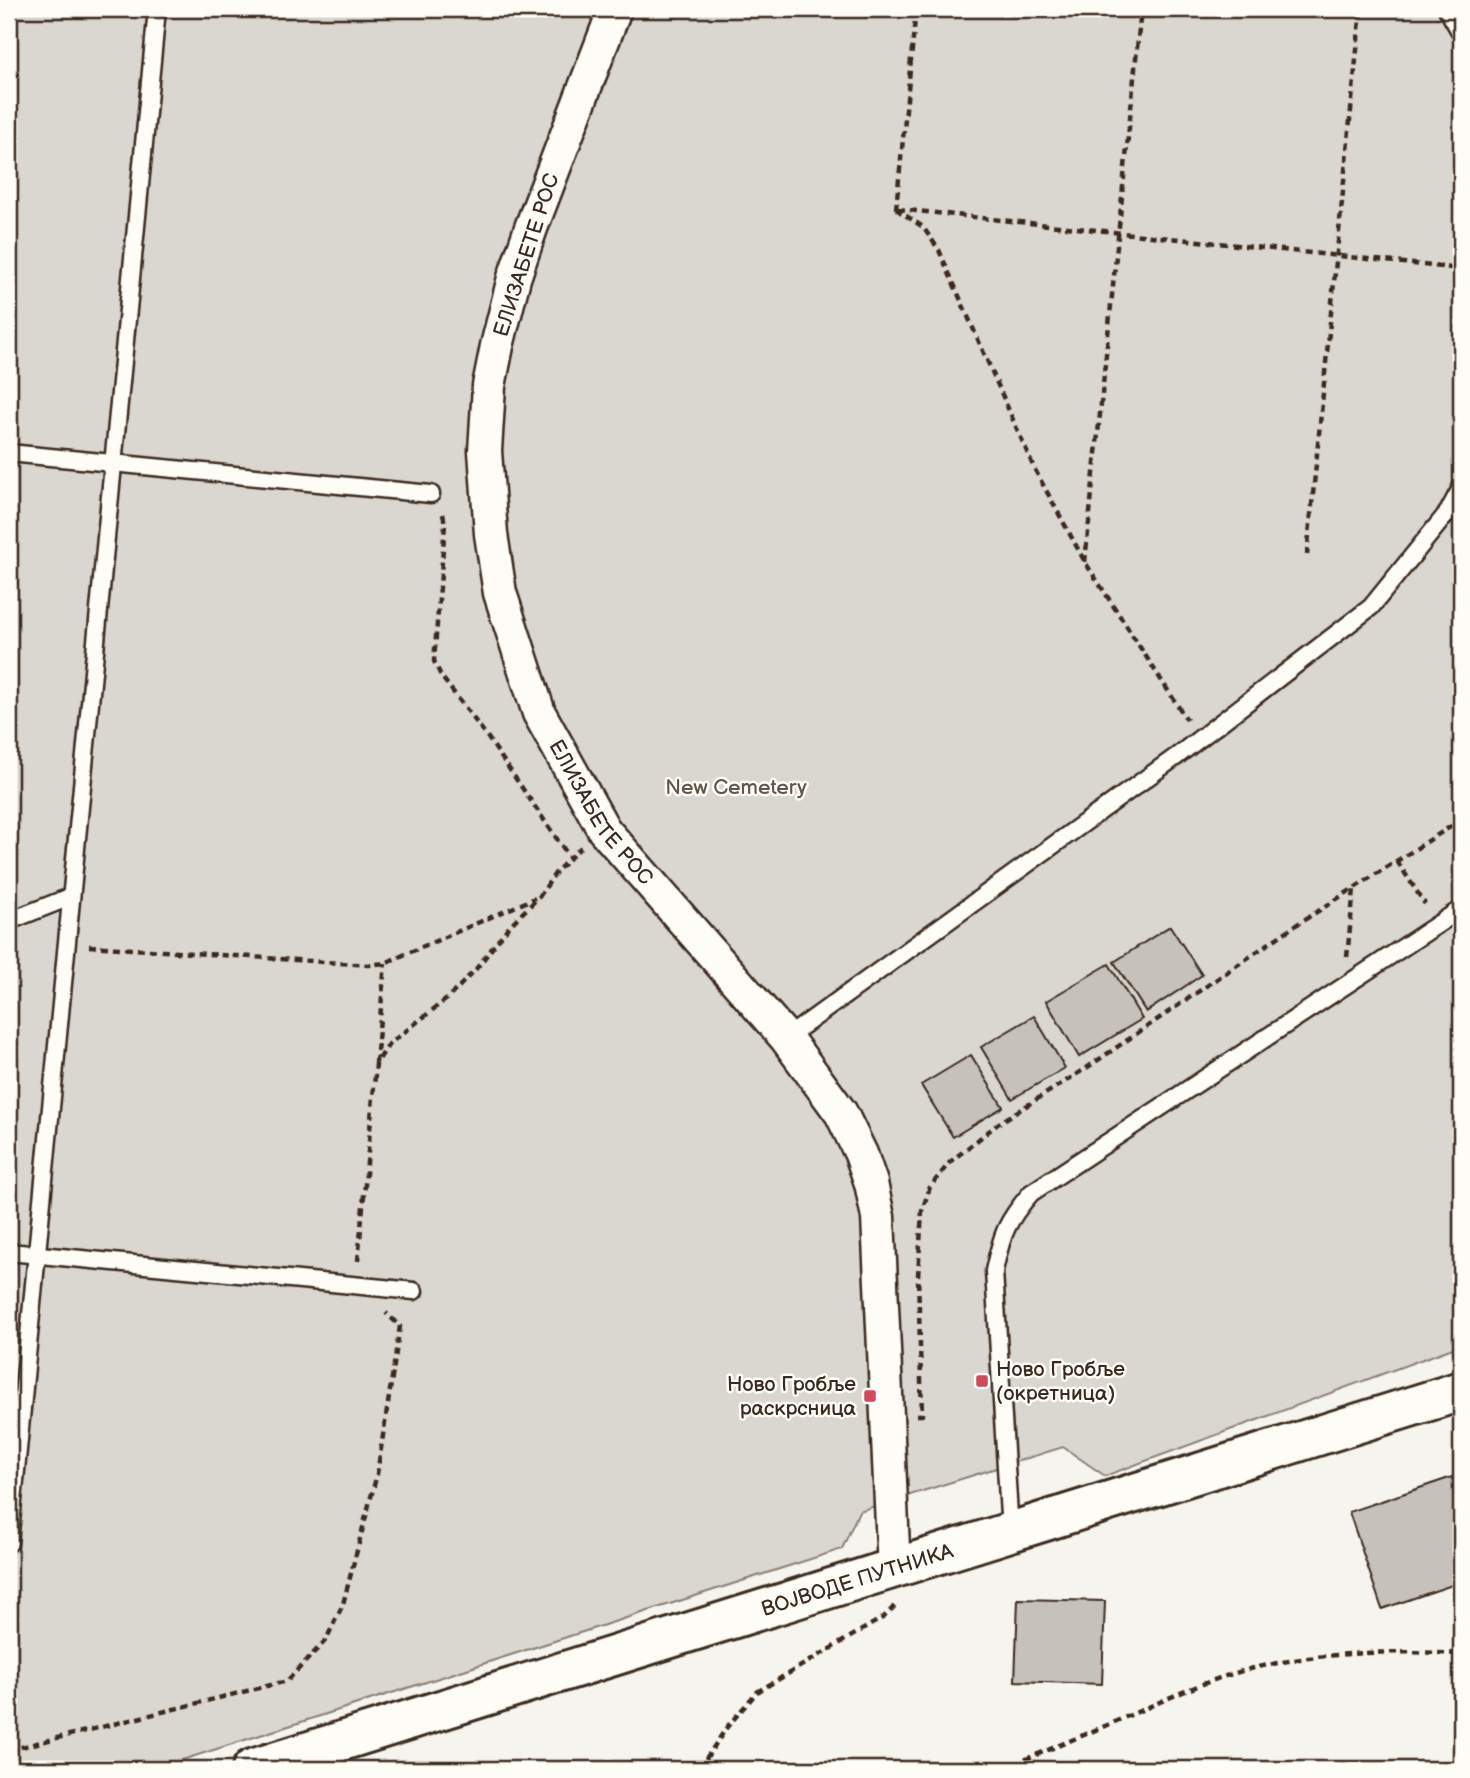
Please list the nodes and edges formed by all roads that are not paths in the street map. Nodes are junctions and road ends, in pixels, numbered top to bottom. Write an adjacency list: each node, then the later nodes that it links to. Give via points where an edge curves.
1 (157, 9): 6 (lane)
2 (615, 9): 12 (street, ЕЛИЗАБЕТЕ РОС, via 514,278 489,386 485,451 496,570 539,713 604,830)
3 (1447, 9): 4 (lane)
4 (1461, 33)
5 (9, 453): 6 (lane)
6 (113, 463): 8 (lane); 9 (lane)
7 (1461, 488): 12 (lane, via 1448,512 1371,607 1199,739)
8 (431, 494)
9 (70, 897): 11 (lane); 14 (lane)
10 (1461, 909): 17 (lane, via 1031,1193 1011,1216 994,1271)
11 (9, 921)
12 (786, 1038): 19 (street, ЕЛИЗАБЕТЕ РОС, via 841,1113 872,1183 880,1243)
13 (9, 1252): 14 (lane)
14 (36, 1255): 15 (lane); 18 (lane)
15 (414, 1291)
16 (1461, 1391): 17 (street, ВОЈВОДЕ ПУТНИКА)
17 (1010, 1533): 19 (street, ВОЈВОДЕ ПУТНИКА)
18 (9, 1543)
19 (894, 1570): 20 (street, ВОЈВОДЕ ПУТНИКА)
20 (252, 1769)

